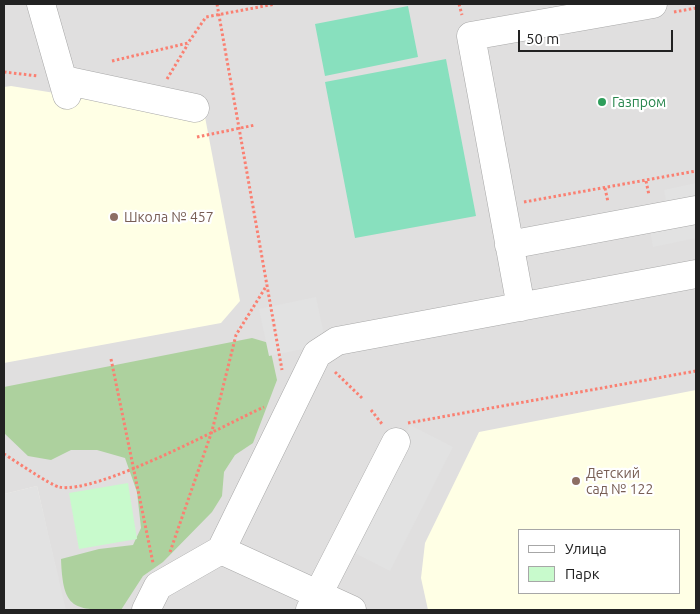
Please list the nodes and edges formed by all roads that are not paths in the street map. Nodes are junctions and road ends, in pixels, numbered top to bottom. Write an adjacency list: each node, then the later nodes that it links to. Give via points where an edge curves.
1 (41, 4): 3 (lane, via 66,87)
2 (660, 9): 5 (lane, via 471,36)
3 (195, 108)
4 (696, 210): 5 (lane)
5 (510, 245): 7 (lane)
6 (696, 274): 7 (lane)
7 (521, 307): 9 (lane, via 337,341 317,354 290,399)
8 (396, 442): 10 (lane)
9 (221, 550): 10 (lane); 11 (lane, via 158,586)
10 (314, 602): 12 (lane)
11 (146, 610)
12 (352, 610)

